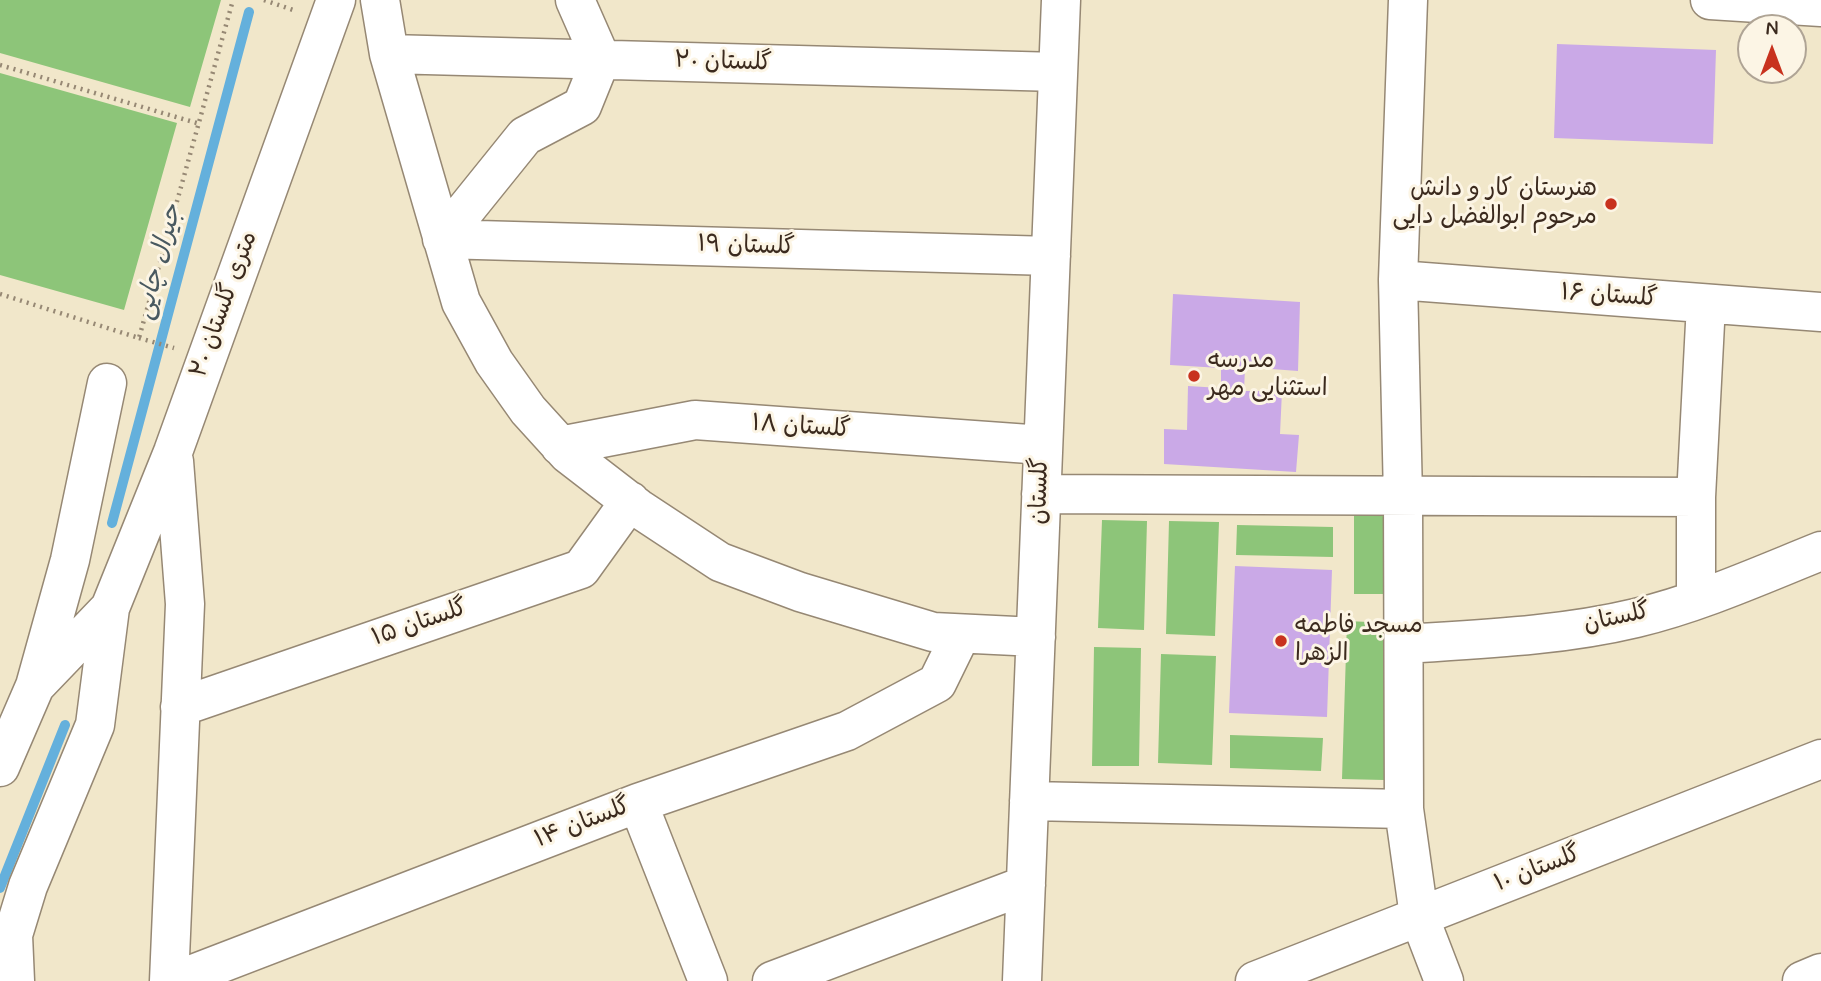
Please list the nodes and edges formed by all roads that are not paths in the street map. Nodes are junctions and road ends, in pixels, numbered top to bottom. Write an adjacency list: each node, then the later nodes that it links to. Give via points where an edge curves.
1 (336, 0): 19 (street, ۲۰ متری گلستان)
2 (380, 0): 8 (street)
3 (575, 0): 9 (street)
4 (1060, 0): 10 (street, گلستان)
5 (1408, 0): 13 (street)
6 (1710, 0): 7 (street)
7 (1821, 7)
8 (389, 54): 9 (street, گلستان ۲۰); 11 (street)
9 (601, 59): 10 (street, گلستان ۲۰); 11 (street, via 582,106 525,136)
10 (1058, 72): 12 (street, گلستان)
11 (442, 239): 12 (street, گلستان ۱۹); 18 (street, via 461,302 494,362)
12 (1051, 256): 17 (street, گلستان)
13 (1398, 280): 14 (street, گلستان ۱۶); 21 (street)
14 (1706, 304): 15 (street, گلستان ۱۶); 22 (street)
15 (1821, 312)
16 (107, 383): 30 (street, via 70,560)
17 (1043, 445): 18 (street, گلستان ۱۸, via 695,420); 20 (street, گلستان)
18 (561, 446): 23 (street)
19 (173, 452): 26 (street, ۲۰ متری گلستان); 31 (street, via 185,604)
20 (1041, 494): 21 (street); 28 (street, گلستان)
21 (1403, 497): 22 (street); 29 (street)
22 (1696, 497): 25 (street)
23 (629, 502): 27 (street, via 720,562 933,632); 31 (street, گلستان ۱۵, via 581,569)
24 (1821, 551): 25 (street, گلستان)
25 (1696, 598): 29 (street, گلستان, via 1636,618 1524,636)
26 (110, 608): 30 (street, ۲۰ متری گلستان); 40 (street, ۲۰ متری گلستان, via 95,725 28,886 13,935)
27 (961, 634): 28 (street); 35 (street, گلستان ۱۴, via 936,683 847,731)
28 (1036, 637): 34 (street, گلستان)
29 (1404, 644): 36 (street)
30 (35, 686): 33 (street, ۲۰ متری گلستان)
31 (180, 707): 41 (street)
32 (1821, 759): 38 (street, گلستان ۱۰)
33 (0, 766)
34 (1029, 800): 36 (street); 37 (street, گلستان)
35 (638, 803): 42 (street, گلستان ۱۴); 43 (street)
36 (1404, 809): 38 (street)
37 (1026, 885): 44 (street); 45 (street, گلستان)
38 (1419, 916): 46 (street, گلستان ۱۰); 47 (street)
39 (1821, 973): 48 (street)
40 (15, 981)
41 (169, 981)
42 (175, 981)
43 (708, 981)
44 (772, 981)
45 (1022, 981)
46 (1255, 981)
47 (1444, 981)
48 (1802, 981)

